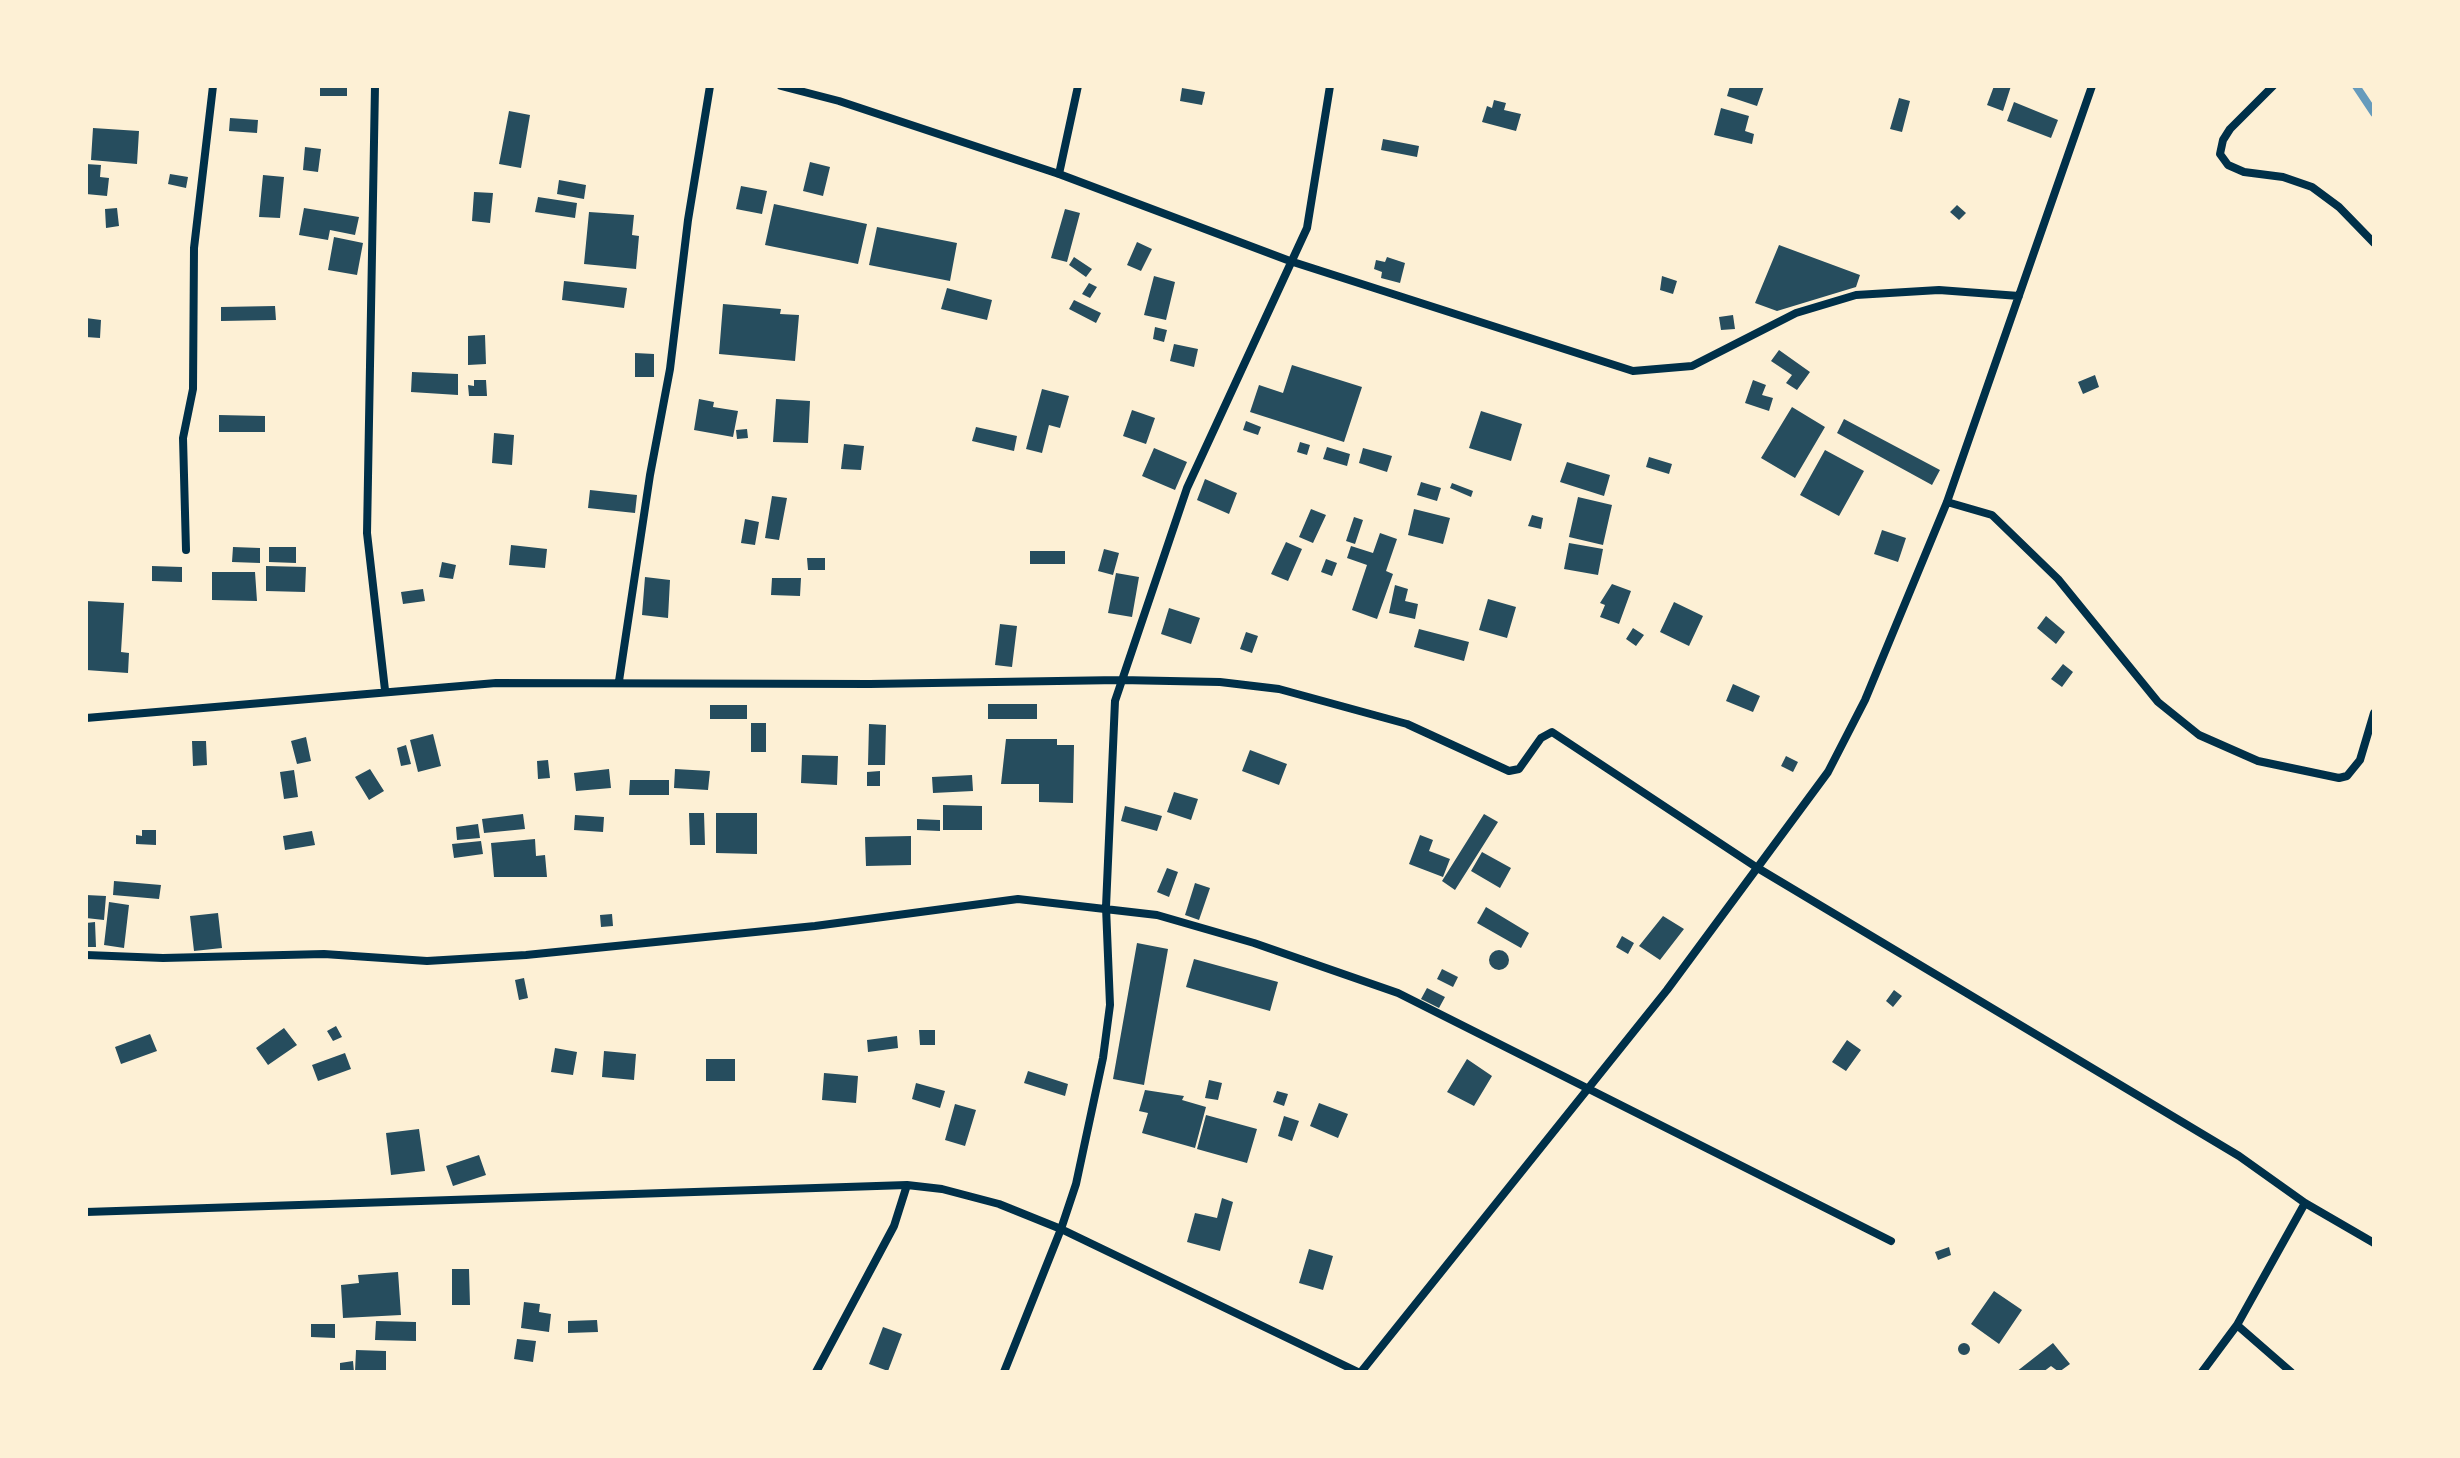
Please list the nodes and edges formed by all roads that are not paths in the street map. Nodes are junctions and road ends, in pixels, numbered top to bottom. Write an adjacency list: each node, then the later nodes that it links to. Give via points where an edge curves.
1 (213, 86): 14 (street, via 194,248 193,389 183,438)
2 (375, 86): 17 (street, via 367,533)
3 (710, 86): 16 (street)
4 (781, 86): 9 (street)
5 (1078, 86): 9 (street)
6 (1330, 86): 11 (street, via 1307,228)
7 (2092, 86): 12 (street)
8 (2273, 86): 10 (street, via 2230,129 2220,154 2244,172 2312,187)
9 (1059, 174): 11 (street)
10 (2374, 243)
11 (1290, 261): 12 (street, via 1633,371 1692,366 1796,313 1856,295 1939,290); 15 (street, via 1187,488)
12 (2019, 296): 13 (street)
13 (1947, 502): 18 (street, via 1992,515 2058,579 2158,702 2199,735 2258,761 2339,778 2360,760); 20 (street, via 1847,738 1828,772)
14 (186, 550)
15 (1120, 680): 16 (street); 20 (street, via 1279,689 1407,724 1509,771 1519,769 1541,738 1552,732); 21 (street, via 1111,724)
16 (619, 681): 17 (street)
17 (385, 690): 19 (street)
18 (2374, 713)
19 (86, 718)
20 (1756, 867): 23 (street); 25 (street, via 2239,1156)
21 (1106, 907): 22 (street, via 1018,899 606,949 427,961 324,954); 23 (street, via 1199,927 1398,993); 27 (street, via 1110,1005 1103,1058)
22 (86, 955)
23 (1586, 1091): 28 (street); 33 (street)
24 (907, 1185): 26 (street); 27 (street, via 999,1204); 31 (street, via 894,1226)
25 (2305, 1203): 29 (street); 30 (street)
26 (86, 1212)
27 (1061, 1229): 32 (street); 33 (street)
28 (1891, 1241)
29 (2374, 1243)
30 (2237, 1325): 34 (street); 35 (street)
31 (816, 1372)
32 (1004, 1372)
33 (1360, 1372)
34 (2202, 1372)
35 (2291, 1372)

